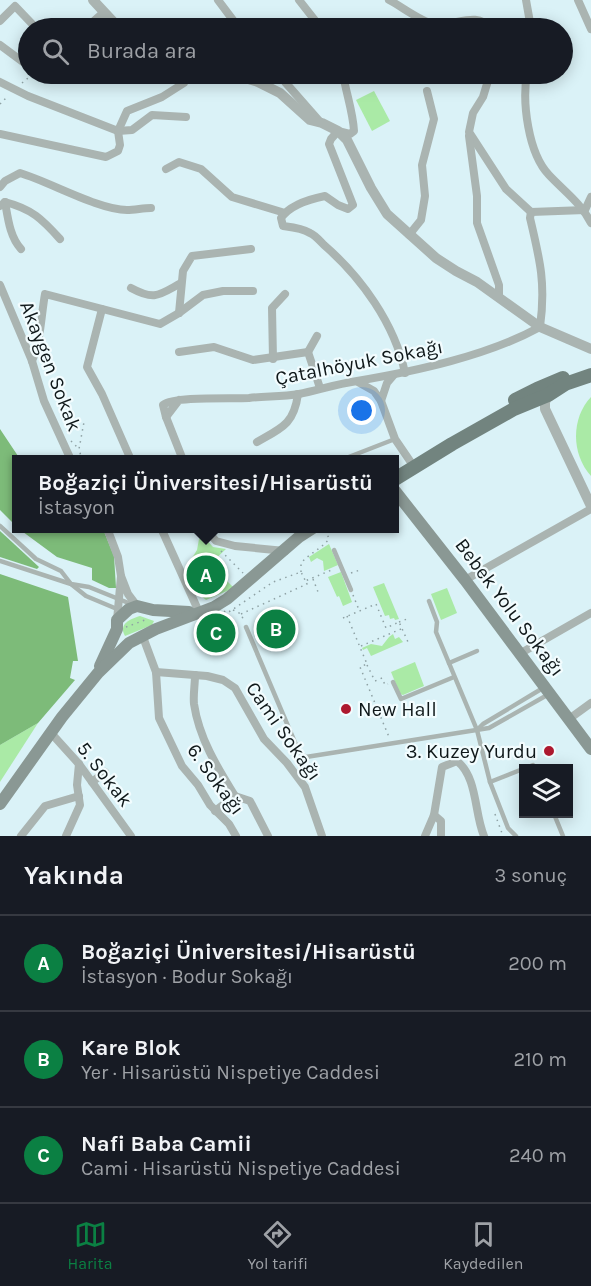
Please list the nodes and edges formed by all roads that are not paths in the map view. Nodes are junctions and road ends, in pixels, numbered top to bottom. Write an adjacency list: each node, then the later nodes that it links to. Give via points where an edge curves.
1 (218, 0): 11 (street)
2 (299, 0): 12 (street)
3 (389, 0): 13 (street)
4 (526, 0): 14 (street)
5 (578, 0): 16 (street)
6 (94, 1): 7 (street)
7 (104, 12): 9 (street); 10 (street)
8 (26, 18): 15 (street, via 15,6)
9 (97, 18)
10 (110, 18)
11 (232, 18)
12 (313, 18)
13 (421, 18)
14 (529, 18)
15 (0, 21)
16 (591, 29)
17 (0, 45): 18 (street)
18 (18, 58)
19 (0, 82): 29 (street)
20 (182, 84): 29 (street, via 127,111)
21 (262, 84): 28 (street, via 280,93 305,117)
22 (287, 84): 28 (street)
23 (344, 84): 30 (street, via 354,132)
24 (487, 84): 31 (street)
25 (527, 84): 38 (street, via 526,112 532,144 546,172)
26 (427, 91): 42 (street, via 434,119 422,165 425,196 421,220)
27 (186, 117): 29 (street, via 152,115 132,130)
28 (322, 123): 30 (street)
29 (118, 130): 32 (street, via 118,151 106,157)
30 (338, 131): 40 (street, via 330,144 353,205 348,209 338,206 325,196); 42 (street, via 347,140 387,214)
31 (469, 132): 39 (street, via 506,189); 51 (street, via 477,223 499,285)
32 (0, 134)
33 (166, 169): 40 (street, via 179,162 201,169 231,197)
34 (0, 187): 37 (street, via 20,173 97,203 126,210)
35 (591, 197): 38 (street)
36 (2, 204): 43 (street, via 16,205 42,218); 44 (street)
37 (151, 208)
38 (585, 210): 39 (street); 41 (street)
39 (531, 212): 54 (street, via 542,272 544,300)
40 (285, 213): 62 (street, via 281,218 283,225 310,232 356,276 383,317)
41 (591, 223)
42 (409, 235): 51 (street)
43 (60, 239)
44 (21, 249)
45 (251, 249): 46 (street, via 192,255)
46 (181, 283): 48 (street, via 161,294 147,296); 53 (street)
47 (0, 285): 60 (street, Akaygen Sokak)
48 (131, 288)
49 (253, 291): 53 (street, via 203,295)
50 (285, 294): 59 (street, via 272,308)
51 (499, 298): 54 (street)
52 (102, 309): 53 (street, via 160,324); 60 (street, via 45,294 39,344); 73 (street, via 87,367)
53 (179, 314)
54 (540, 327): 56 (street); 62 (street, Çatalhöyuk Sokağı, via 450,362)
55 (317, 336): 58 (street)
56 (591, 349)
57 (179, 352): 59 (street, via 214,347 253,360)
58 (308, 352): 59 (street); 66 (street)
59 (273, 359)
60 (32, 361): 72 (street, Akaygen Sokak, via 44,401)
61 (591, 370): 76 (main road, via 537,388)
62 (405, 373): 64 (street, Çatalhöyuk Sokağı)
63 (591, 375): 68 (main road)
64 (393, 376): 65 (street, Çatalhöyuk Sokağı); 69 (street)
65 (355, 381): 66 (street, Çatalhöyuk Sokağı); 69 (street, via 374,391)
66 (320, 388): 67 (street, Çatalhöyuk Sokağı)
67 (298, 394): 71 (street, via 296,411 288,423); 74 (street, Çatalhöyuk Sokağı, via 168,401 163,405)
68 (548, 395): 78 (main road, via 514,409); 80 (street, via 545,409)
69 (381, 401): 70 (street)
70 (395, 439): 75 (lane); 76 (street)
71 (257, 441)
72 (69, 455)
73 (129, 455)
74 (181, 455)
75 (352, 455)
76 (410, 461): 77 (main road)
77 (399, 468)
78 (399, 477)
79 (399, 496): 90 (main road, Bebek Yolu Sokağı)
80 (591, 508): 90 (street)
81 (0, 526): 91 (lane, via 36,559 61,571)
82 (109, 533): 89 (street)
83 (163, 533): 95 (street)
84 (209, 533): 87 (street, via 216,541 235,546)
85 (303, 533): 87 (main road)
86 (334, 550): 92 (lane)
87 (285, 551): 95 (main road, via 227,599)
88 (0, 561): 91 (lane)
89 (121, 576): 94 (street, via 128,594); 97 (street)
90 (465, 580): 103 (main road, Bebek Yolu Sokağı)
91 (71, 584): 97 (lane); 97 (lane, via 89,587)
92 (352, 593)
93 (429, 601): 104 (lane)
94 (146, 608): 95 (main road); 97 (lane); 97 (main road, via 129,609); 99 (main road, via 157,614)
95 (199, 612): 99 (main road)
96 (591, 614): 103 (street)
97 (117, 617): 101 (main road, via 122,640); 106 (main road)
98 (246, 627): 113 (lane, via 299,752 306,757)
99 (156, 629): 100 (main road)
100 (143, 637): 101 (main road); 105 (street, 6. Sokağı)
101 (129, 643): 106 (main road)
102 (477, 651): 104 (lane)
103 (521, 653): 110 (main road, Bebek Yolu Sokağı)
104 (449, 663): 108 (lane)
105 (156, 672): 107 (street, Cami Sokağı); 124 (street, 6. Sokağı, via 159,718 182,766)
106 (98, 673): 114 (main road)
107 (195, 675): 122 (street, via 194,704 211,757); 132 (street, Cami Sokağı, via 223,680 235,688 264,739 305,787)
108 (454, 677): 109 (lane, via 401,699); 113 (lane)
109 (393, 682)
110 (548, 690): 112 (main road, Bebek Yolu Sokağı); 113 (lane)
111 (591, 703): 112 (street)
112 (569, 719): 115 (main road, Bebek Yolu Sokağı)
113 (477, 730): 120 (lane)
114 (51, 733): 116 (street, 5. Sokak); 123 (main road)
115 (591, 749)
116 (79, 764): 119 (street, 5. Sokak); 121 (street)
117 (519, 771): 120 (lane)
118 (105, 772): 119 (street)
119 (92, 782): 129 (street, 5. Sokak)
120 (490, 782): 136 (lane, via 508,828)
121 (79, 796): 127 (street, via 45,806); 128 (street, via 80,805)
122 (235, 796): 124 (street); 131 (street, via 250,801)
123 (0, 804)
124 (215, 811): 130 (street, 6. Sokağı)
125 (434, 815): 133 (street); 134 (street, via 441,821); 135 (street, via 442,767 457,761 465,767)
126 (556, 818): 137 (lane)
127 (21, 836)
128 (66, 836)
129 (131, 836)
130 (236, 836)
131 (268, 836)
132 (322, 836)
133 (425, 836)
134 (441, 836)
135 (484, 836)
136 (516, 836)
137 (563, 836)

